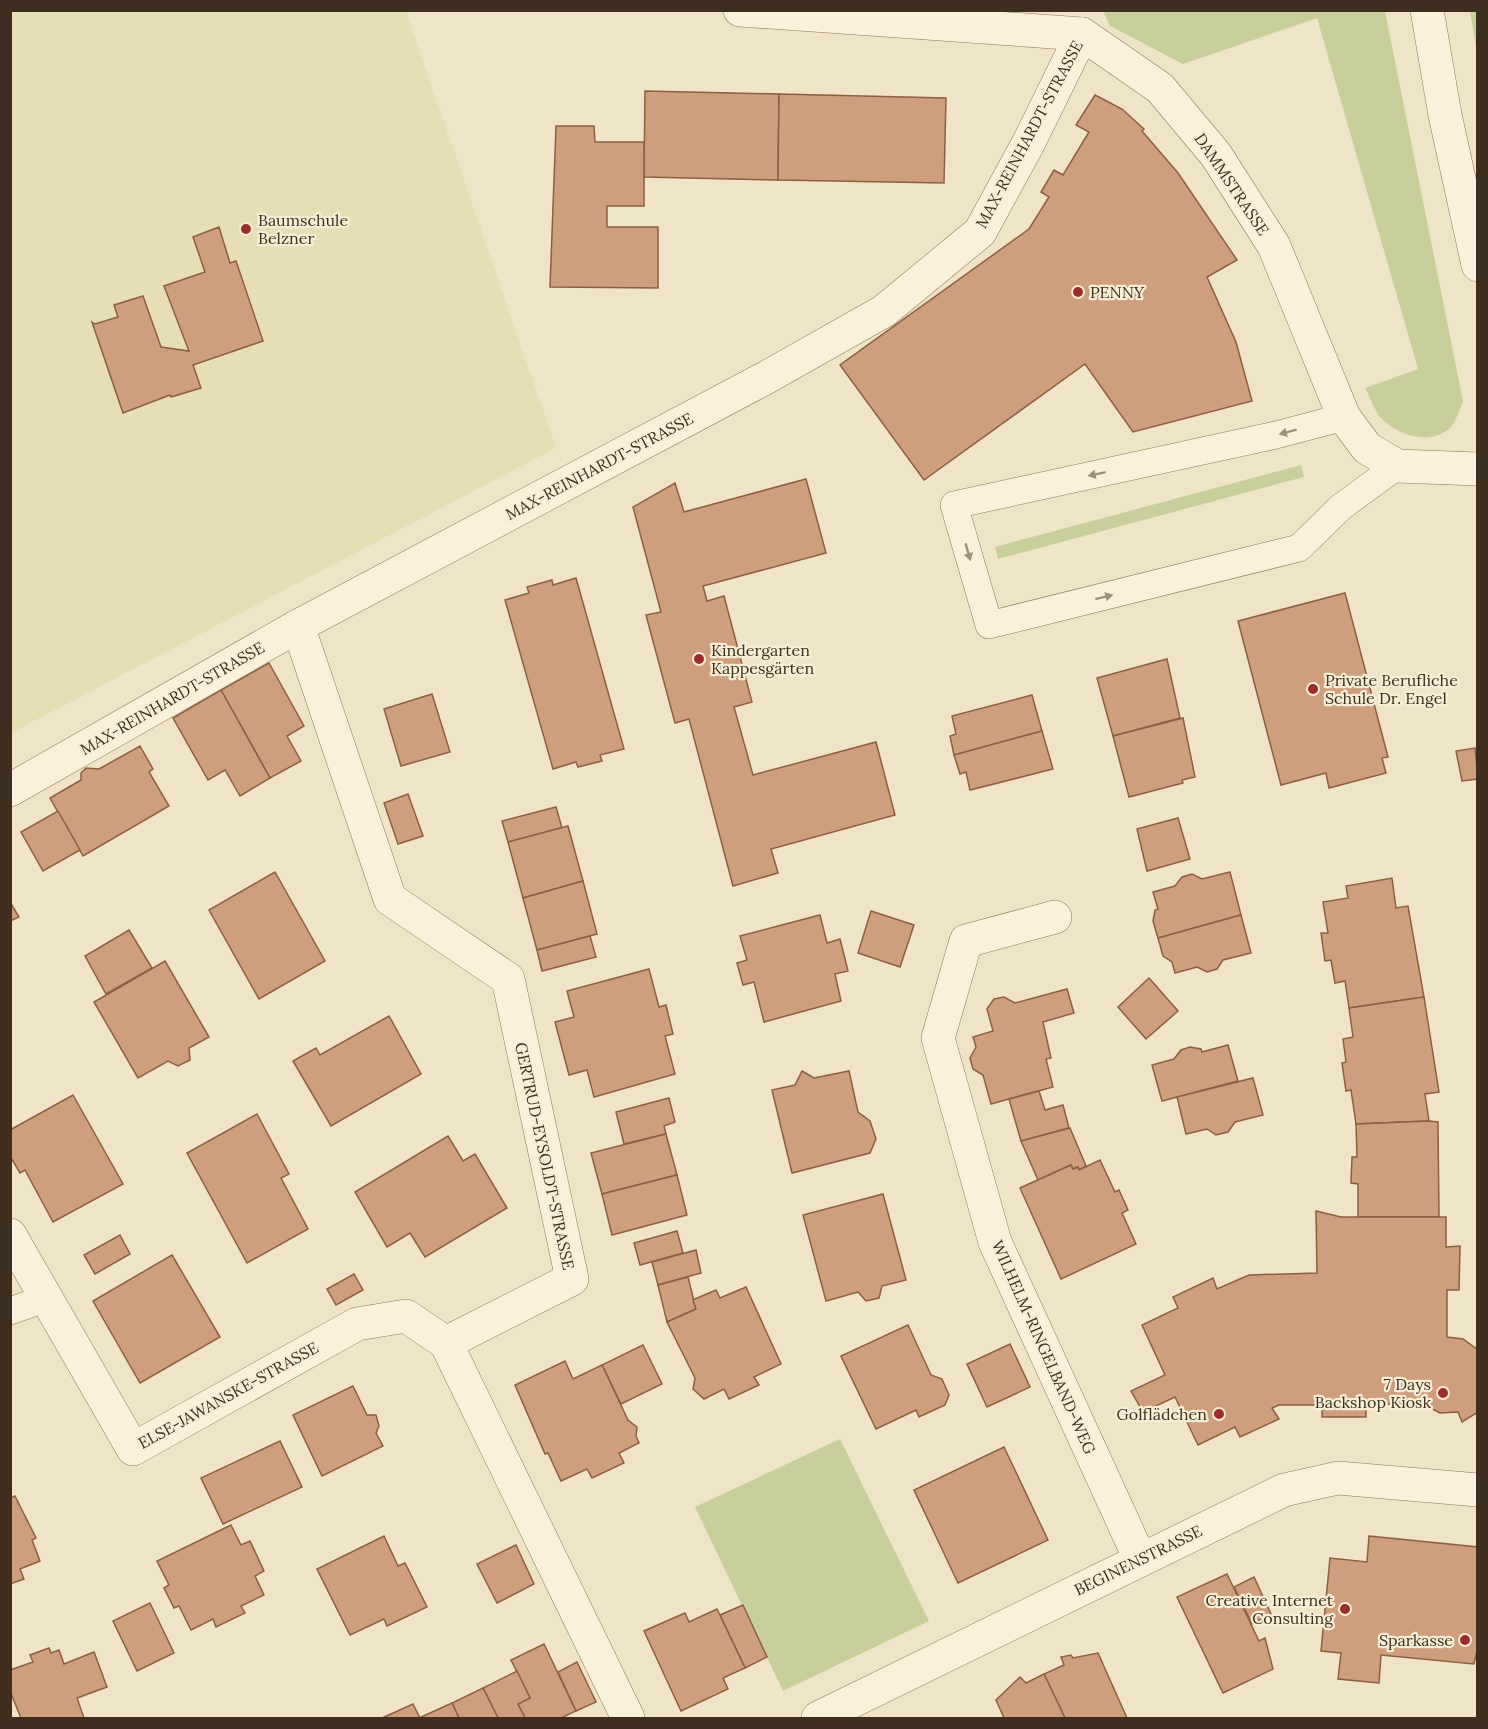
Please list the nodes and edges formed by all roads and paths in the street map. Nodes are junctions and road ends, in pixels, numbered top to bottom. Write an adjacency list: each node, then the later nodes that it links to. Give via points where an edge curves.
1 (740, 10): 3 (street)
2 (1427, 10): 4 (street)
3 (1082, 33): 5 (street, DAMMSTRASSE, via 1160,88 1216,155 1274,246); 8 (street, MAX-REINHARDT-STRASSE, via 980,232 884,311 770,376)
4 (1478, 265)
5 (1344, 417): 6 (street, DAMMSTRASSE, via 1366,448); 6 (lane, one-way to 6, via 954,505 989,625 1299,548 1341,507)
6 (1398, 466): 7 (street, DAMMSTRASSE)
7 (1478, 470)
8 (298, 626): 9 (street, MAX-REINHARDT-STRASSE); 14 (street, GERTRUD-EYSOLDT-STRASSE, via 390,899 508,979 572,1279)
9 (10, 790)
10 (1054, 917): 16 (street, WILHELM-RINGELBAND-WEG, via 966,941 938,1038 995,1242)
11 (10, 1234): 12 (street, ELSE-JAWANSKE-STRASSE)
12 (47, 1298): 13 (lane); 14 (street, ELSE-JAWANSKE-STRASSE, via 133,1449 357,1324 406,1316)
13 (10, 1311)
14 (446, 1343): 17 (street)
15 (1478, 1490): 16 (street, BEGINENSTRASSE, via 1338,1478 1284,1490)
16 (1140, 1559): 18 (street, BEGINENSTRASSE)
17 (628, 1719)
18 (818, 1719)

